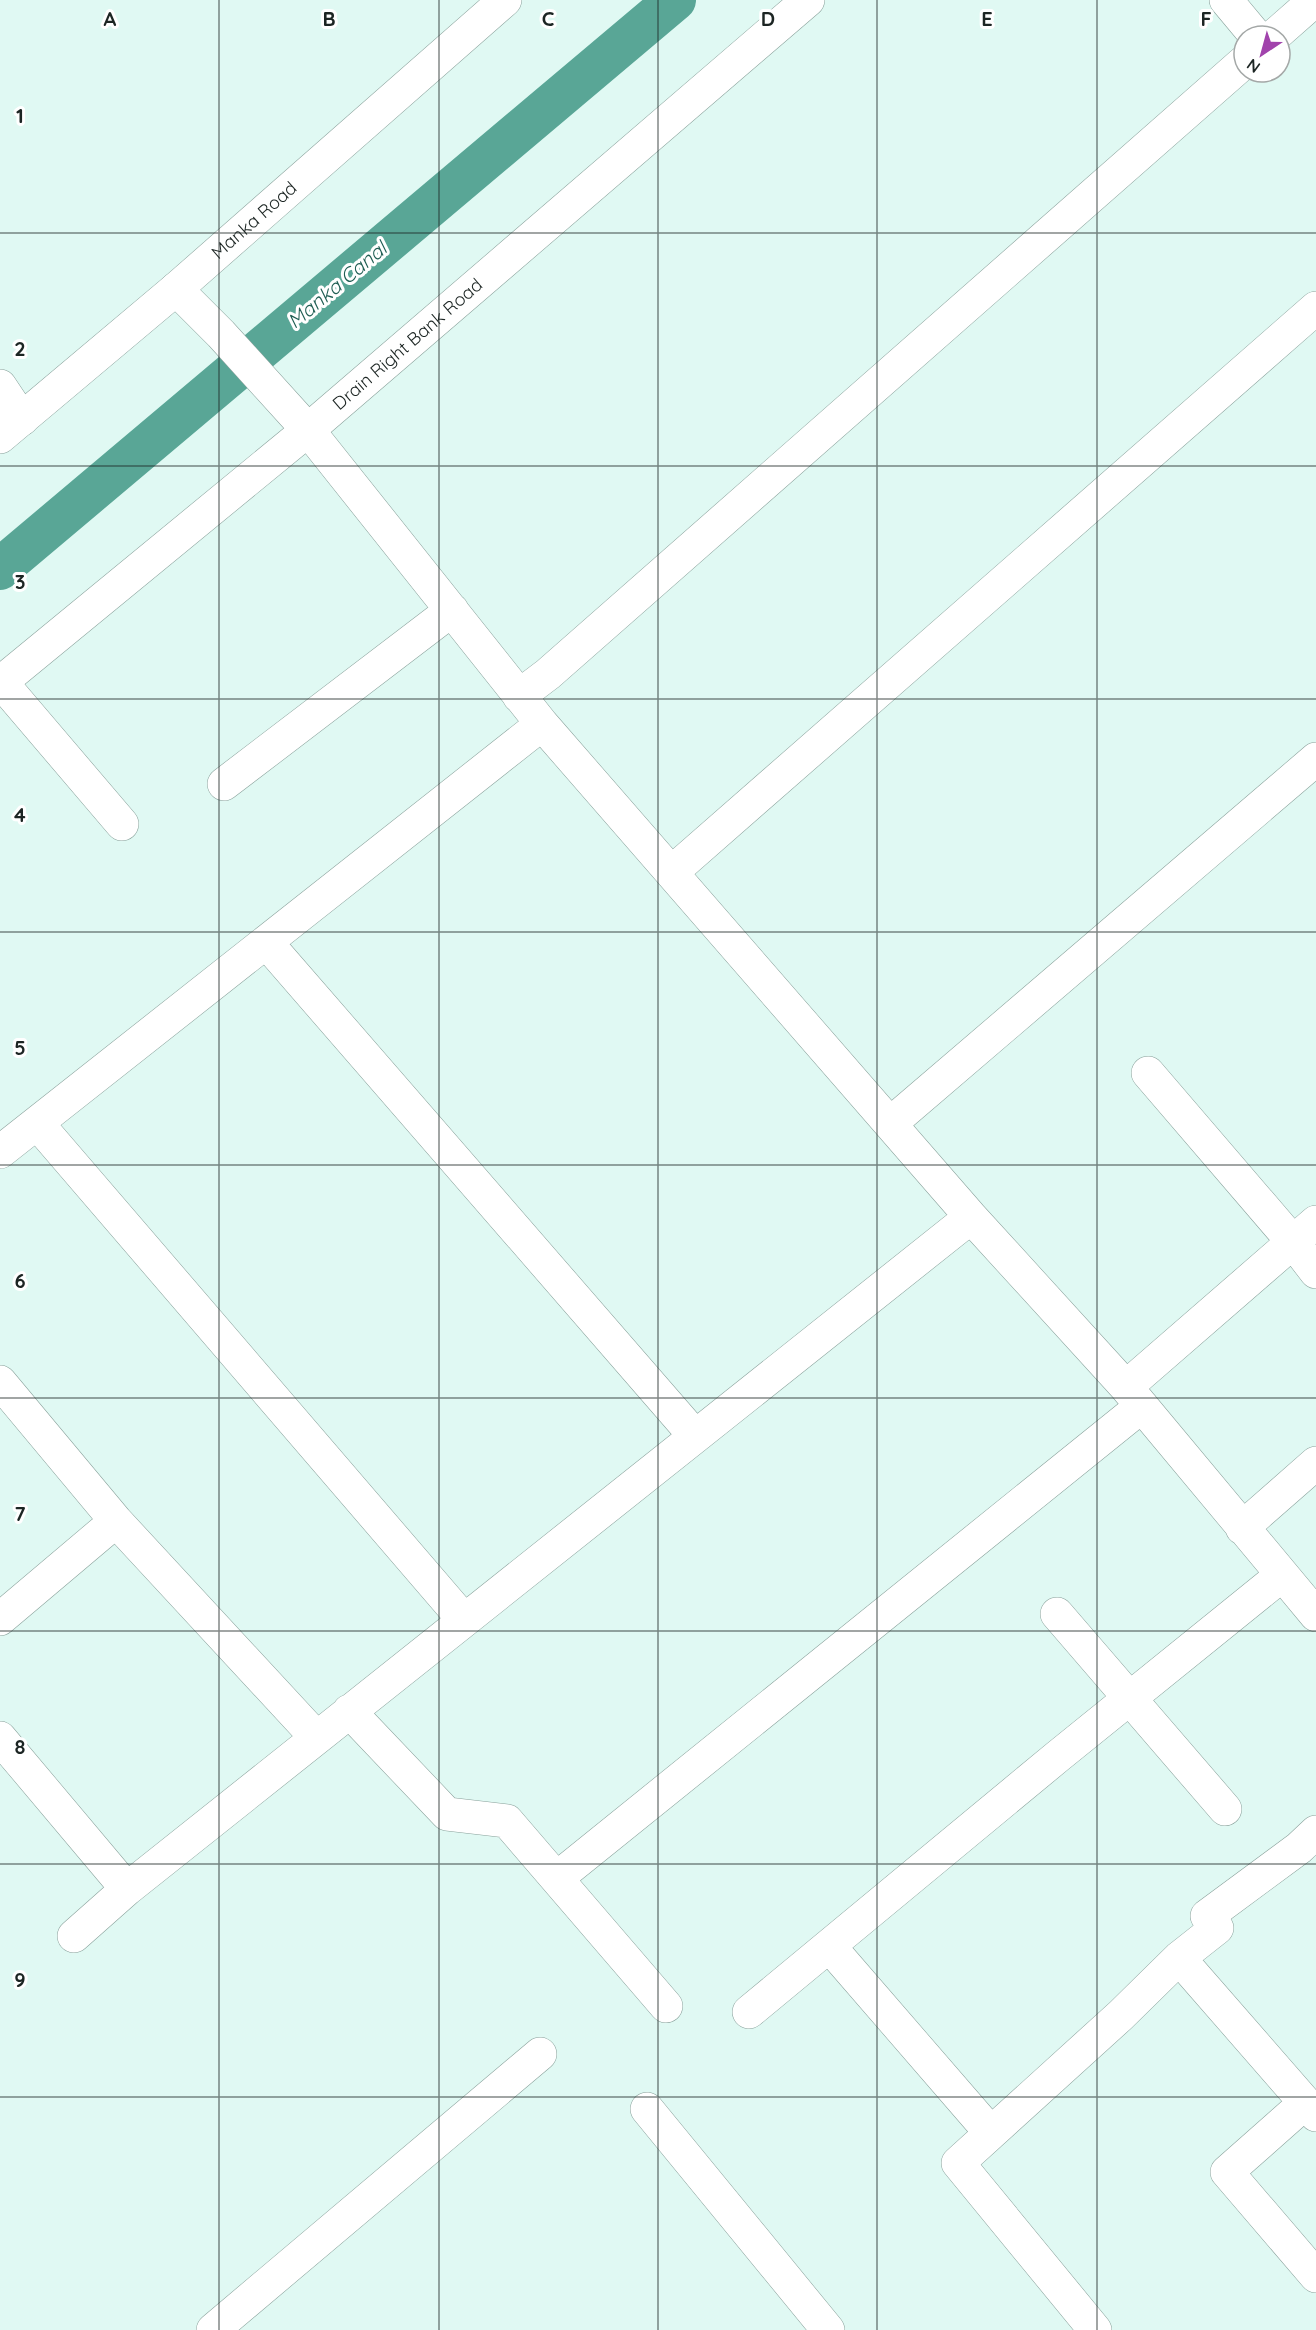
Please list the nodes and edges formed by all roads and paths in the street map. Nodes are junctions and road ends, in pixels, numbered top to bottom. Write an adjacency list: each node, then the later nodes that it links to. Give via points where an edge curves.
1 (505, 0): 8 (street, Manka Road)
2 (808, 0): 12 (street, Drain Right Bank Road)
3 (1226, 0): 5 (street)
4 (1315, 0): 6 (street)
5 (1246, 24)
6 (1288, 24)
7 (1232, 73): 15 (street)
8 (176, 289): 11 (street, Manka Road); 12 (street)
9 (1316, 308): 20 (street)
10 (0, 386): 11 (street)
11 (11, 428)
12 (308, 430): 13 (street); 14 (street, Drain Right Bank Road)
13 (452, 610): 15 (street); 18 (street)
14 (0, 682): 19 (street)
15 (519, 696): 16 (street)
16 (542, 724): 20 (street); 21 (street)
17 (1316, 759): 24 (street)
18 (224, 784)
19 (122, 824)
20 (672, 872): 24 (street)
21 (266, 942): 23 (street); 31 (street)
22 (1148, 1073): 27 (street)
23 (37, 1123): 25 (street); 39 (street)
24 (891, 1123): 26 (street)
25 (0, 1152)
26 (971, 1217): 30 (street); 31 (street)
27 (1304, 1232): 28 (street); 30 (street)
28 (1316, 1272)
29 (0, 1382): 33 (street)
30 (1134, 1396): 34 (street); 46 (street)
31 (695, 1436): 39 (street)
32 (1316, 1462): 34 (street)
33 (116, 1521): 38 (street); 42 (street)
34 (1242, 1528): 35 (street)
35 (1282, 1575): 37 (street); 40 (street)
36 (1057, 1614): 40 (street)
37 (1316, 1615)
38 (0, 1619)
39 (464, 1620): 41 (street)
40 (1129, 1699): 44 (street); 49 (street)
41 (349, 1711): 42 (street); 46 (street, via 447,1814 507,1821)
42 (315, 1737): 47 (street)
43 (0, 1738): 47 (street)
44 (1225, 1809)
45 (1316, 1832): 50 (street, via 1207,1916 1217,1928)
46 (557, 1878): 51 (street)
47 (127, 1889): 48 (street)
48 (74, 1936)
49 (830, 1947): 52 (street); 56 (street)
50 (1179, 1958): 55 (street); 56 (street)
51 (666, 2006)
52 (749, 2012)
53 (540, 2054): 58 (street)
54 (647, 2109): 59 (street)
55 (1310, 2109): 57 (street, via 1227,2172)
56 (991, 2133): 60 (street, via 958,2163)
57 (1316, 2276)
58 (213, 2330)
59 (828, 2330)
60 (1095, 2330)

